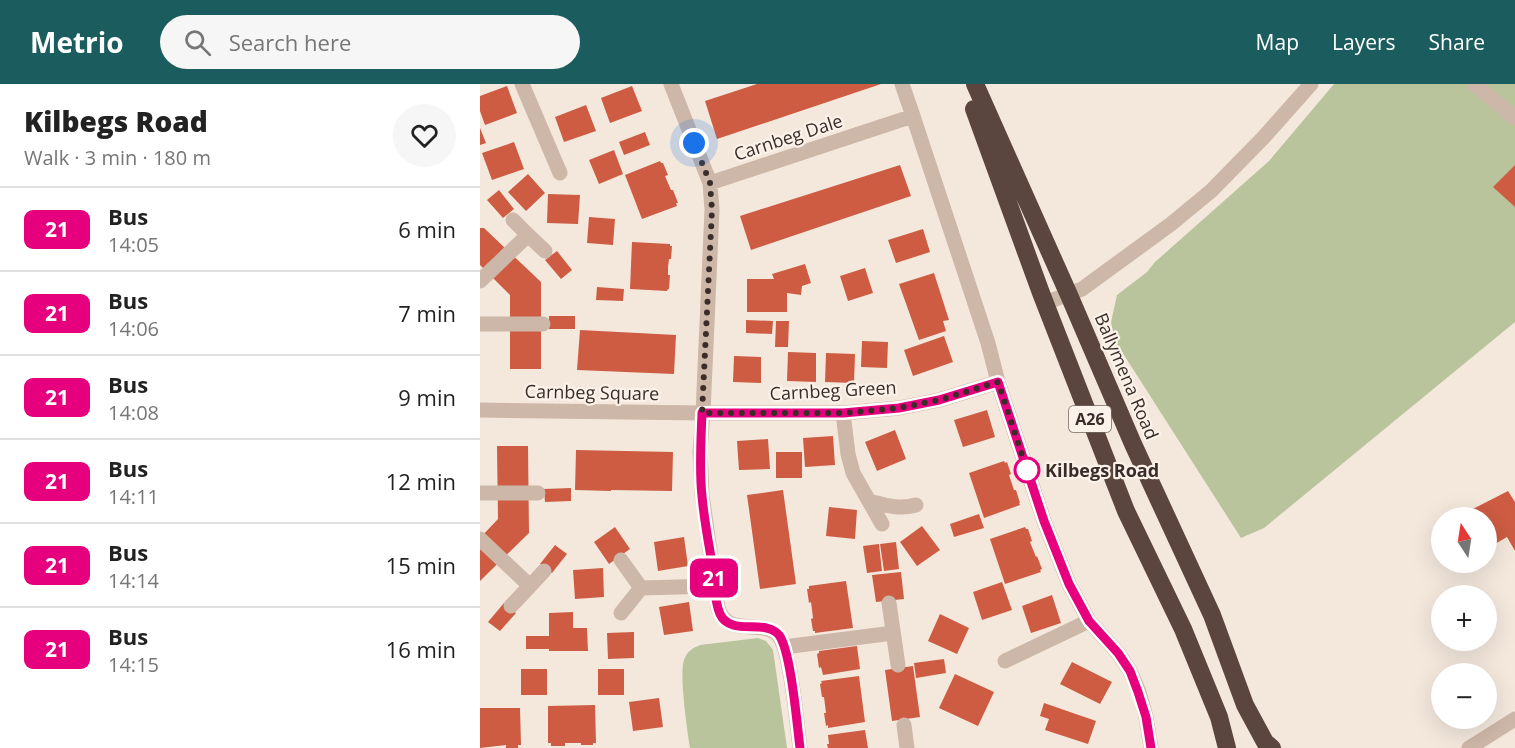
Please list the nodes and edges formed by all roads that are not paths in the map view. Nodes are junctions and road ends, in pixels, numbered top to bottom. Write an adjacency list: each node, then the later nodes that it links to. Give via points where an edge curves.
1 (522, 84): 10 (street)
2 (671, 84): 11 (street)
3 (902, 84): 8 (street)
4 (965, 84): 17 (highway, A26)
5 (975, 84): 16 (highway, Ballymena Road / A26)
6 (1311, 84): 16 (street, via 1211,190 1171,224)
7 (1474, 84): 9 (street)
8 (913, 117): 11 (street, Carnbeg Dale); 20 (street)
9 (1515, 118)
10 (560, 173)
11 (710, 183): 22 (street)
12 (513, 220): 13 (street)
13 (528, 235): 14 (street); 15 (street)
14 (545, 251)
15 (480, 281)
16 (1069, 295): 17 (street); 49 (highway, Ballymena Road / A26, via 1212,615 1245,705)
17 (1045, 303): 48 (highway, A26, via 1126,511 1183,629 1219,717)
18 (480, 324): 19 (street)
19 (543, 324)
20 (998, 382): 23 (street, Carnbeg Green, via 899,408); 38 (street, via 1048,531)
21 (480, 410): 22 (street, Carnbeg Square)
22 (702, 413): 23 (street, Carnbeg Green); 33 (street, via 702,495)
23 (843, 413): 26 (street, via 853,473)
24 (480, 493): 25 (street)
25 (538, 493)
26 (869, 501): 27 (street, via 890,507); 28 (street)
27 (916, 505)
28 (882, 524)
29 (480, 539): 32 (street)
30 (621, 560): 34 (street)
31 (544, 571): 32 (street)
32 (530, 586): 36 (street)
33 (715, 586): 34 (street); 40 (street, via 723,618 736,626 772,630)
34 (641, 588): 37 (street)
35 (888, 603): 39 (street)
36 (512, 606)
37 (621, 613)
38 (1089, 621): 41 (street); 47 (street, via 1130,671 1146,717)
39 (893, 633): 40 (street); 42 (street)
40 (784, 648): 45 (street)
41 (1005, 661)
42 (898, 665)
43 (1515, 719): 50 (street)
44 (904, 724): 46 (street)
45 (800, 748)
46 (907, 748)
47 (1151, 748)
48 (1227, 748)
49 (1272, 748)
50 (1468, 748)

